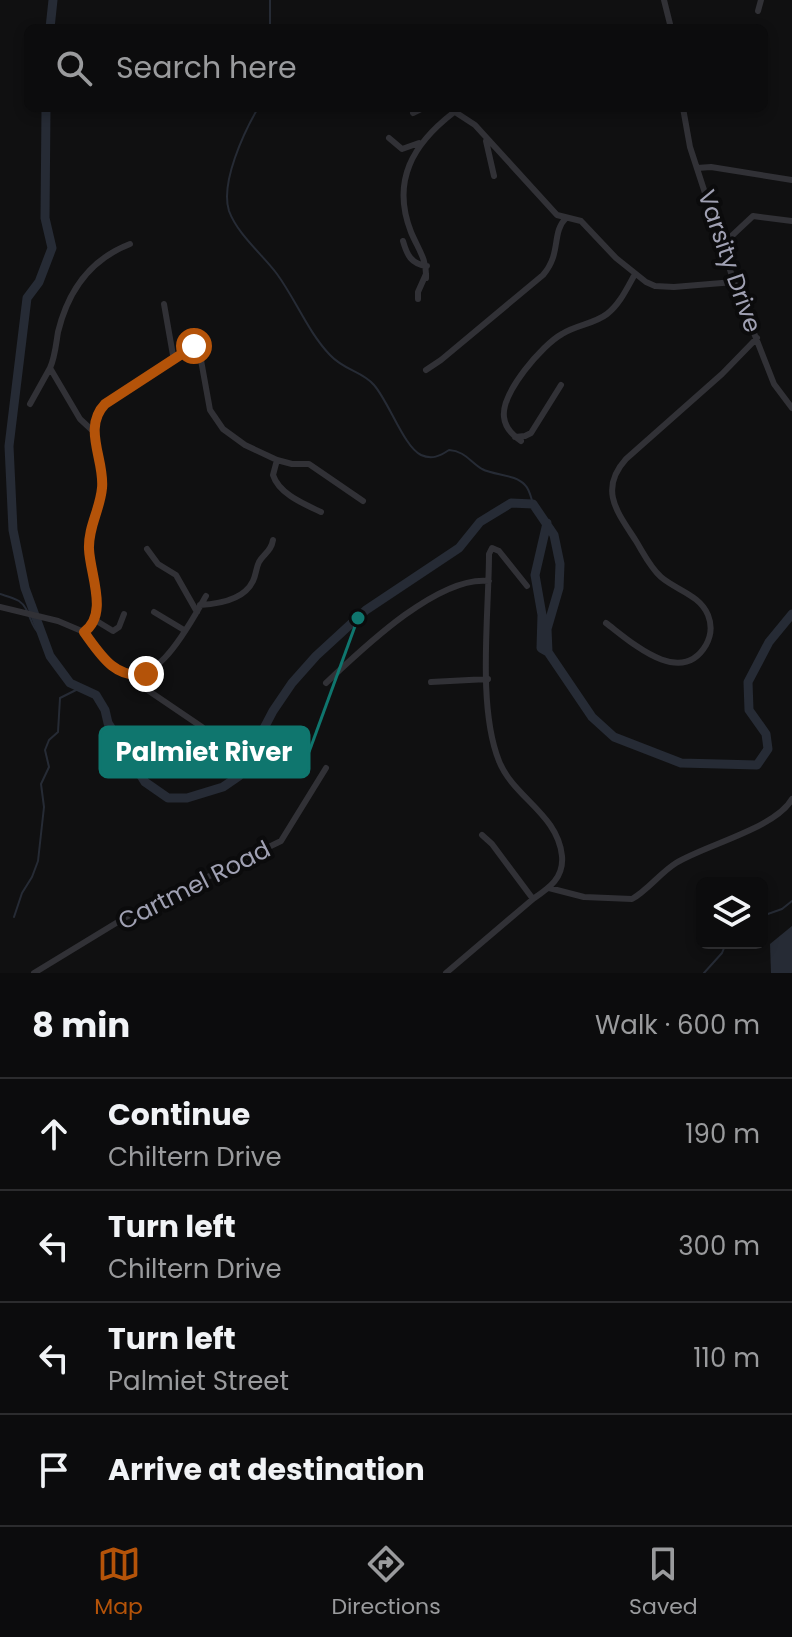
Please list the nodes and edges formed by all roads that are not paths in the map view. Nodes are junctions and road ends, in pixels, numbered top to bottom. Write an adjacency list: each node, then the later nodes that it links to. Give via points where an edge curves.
1 (664, 0): 4 (street)
2 (761, 0): 3 (street)
3 (758, 11)
4 (670, 24)
5 (449, 112): 10 (street)
6 (455, 112): 8 (street)
7 (684, 112): 11 (street, Varsity Drive)
8 (486, 137): 12 (street); 14 (street)
9 (389, 138): 10 (street, via 402,149)
10 (422, 141): 19 (street, via 404,181 408,222)
11 (697, 168): 13 (street); 18 (street, Varsity Drive)
12 (494, 176)
13 (792, 180)
14 (566, 218): 20 (street, via 581,221); 27 (street, via 558,229 553,261 543,275)
15 (792, 221): 18 (street, via 753,216)
16 (403, 241): 19 (street, via 408,257)
17 (130, 244): 26 (street, via 98,261 76,288)
18 (722, 245): 21 (street, Varsity Drive)
19 (427, 266): 22 (street)
20 (635, 274): 21 (street, via 655,286); 28 (street, via 607,314 561,334 536,357 504,407 507,426 518,439 531,433)
21 (734, 282): 24 (street, Varsity Drive)
22 (418, 299)
23 (164, 304): 25 (street)
24 (757, 338): 30 (street, Varsity Drive, via 774,384); 45 (street, via 626,459 612,483 614,506 651,566 705,608 710,621 707,643 689,661 668,663)
25 (174, 361): 31 (street, via 105,404); 32 (street, via 188,348 198,348 216,422 245,445)
26 (50, 368): 29 (street); 31 (street, via 80,419)
27 (426, 370)
28 (561, 385)
29 (30, 404)
30 (792, 408)
31 (94, 432): 44 (street, via 103,486 89,536)
32 (277, 460): 33 (street, via 309,464); 34 (street, via 277,484)
33 (363, 501)
34 (321, 512)
35 (273, 540): 41 (street, via 247,590)
36 (147, 549): 41 (street, via 176,575)
37 (489, 581): 38 (street, via 489,554 494,548); 49 (street); 51 (street, via 476,581 419,605)
38 (527, 586)
39 (206, 596): 41 (street)
40 (0, 607): 47 (street)
41 (198, 608): 46 (street)
42 (154, 612): 46 (street)
43 (124, 614): 44 (street, via 113,631)
44 (95, 620): 47 (street)
45 (606, 623)
46 (184, 630): 48 (street, via 159,664)
47 (84, 632): 48 (street, via 115,669)
48 (139, 675): 52 (street, via 146,689)
49 (488, 679): 50 (street); 56 (street, via 499,761 548,822 561,851 561,869)
50 (431, 682)
51 (326, 683)
52 (202, 727)
53 (326, 768): 58 (street, Cartmel Road, via 281,841 126,917)
54 (792, 799): 56 (street, via 768,820 674,864 632,899)
55 (482, 835): 57 (street)
56 (549, 888): 57 (street)
57 (533, 899): 59 (street)
58 (34, 973)
59 (446, 973)

